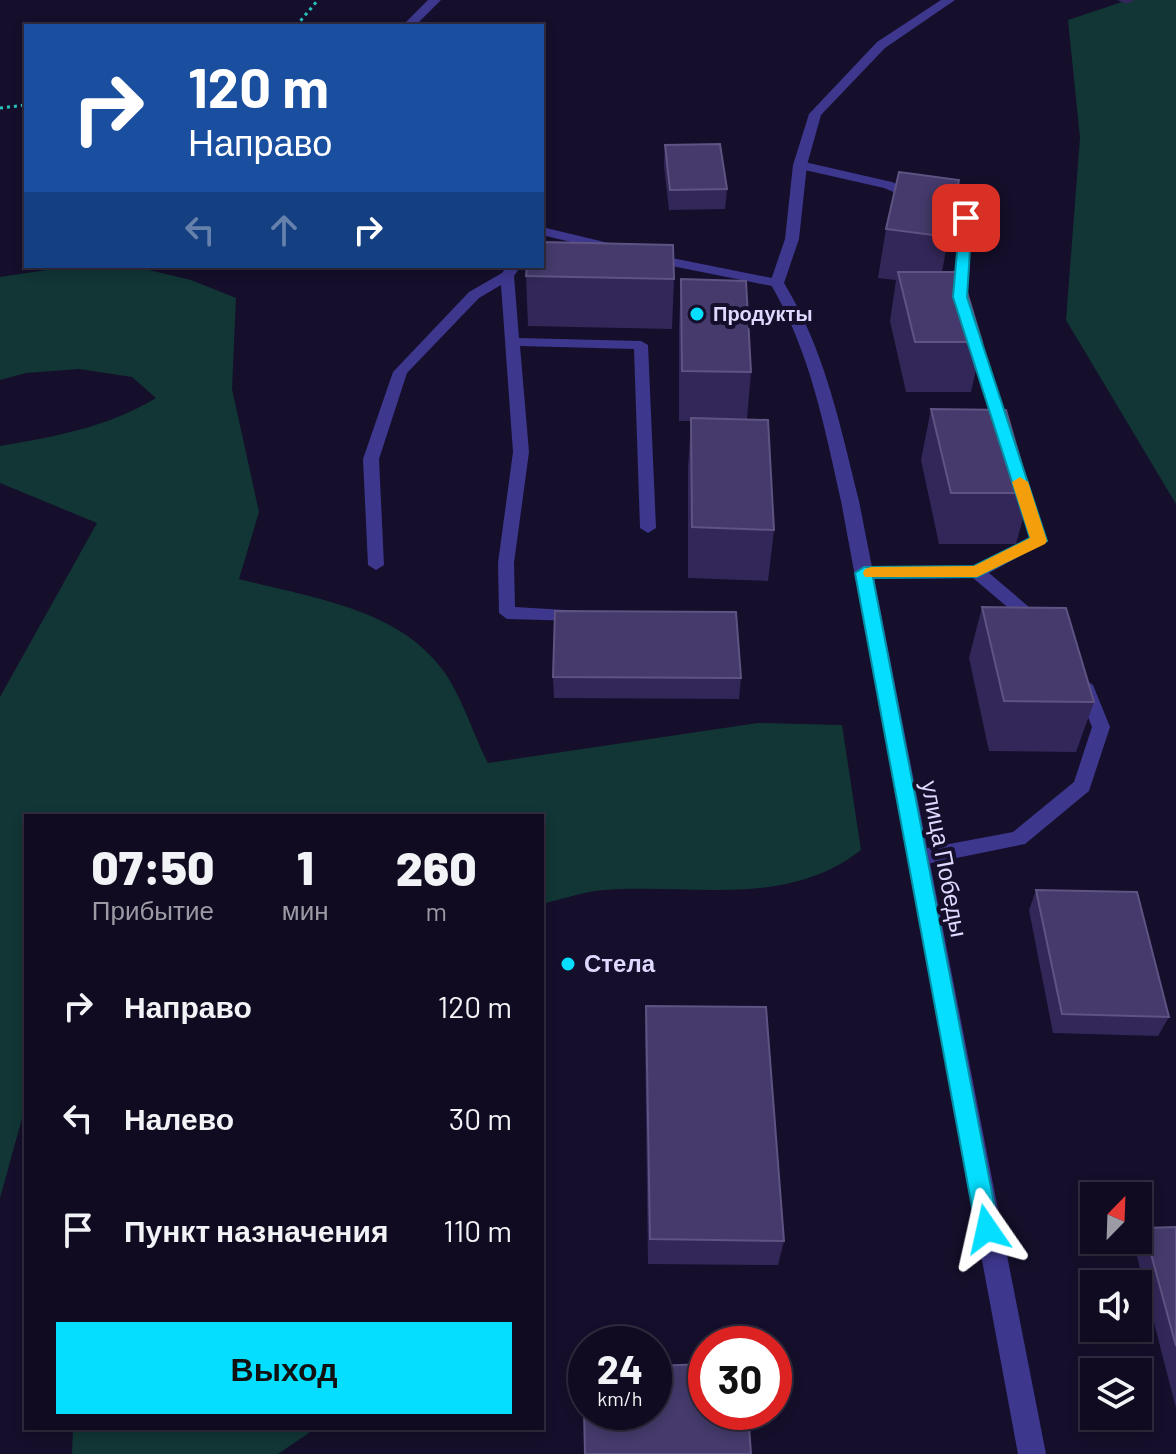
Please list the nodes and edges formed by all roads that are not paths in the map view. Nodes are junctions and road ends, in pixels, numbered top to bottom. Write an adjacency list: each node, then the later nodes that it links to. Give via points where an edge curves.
1 (435, 0): 3 (street)
2 (949, 0): 4 (street, via 881,45 815,114)
3 (410, 24)
4 (800, 165): 7 (street, via 792,239); 9 (lane, via 888,185 966,218 960,297)
5 (544, 231): 7 (street)
6 (511, 271): 8 (lane); 12 (lane, via 474,295 400,372 371,459)
7 (777, 283): 14 (street, улица Победы, via 795,309 817,372)
8 (513, 342): 11 (lane, via 641,345); 15 (lane, via 521,452 506,563 507,613)
9 (1010, 449)
10 (1015, 465): 13 (lane, via 1039,541)
11 (648, 528)
12 (376, 565)
13 (977, 572): 14 (lane); 16 (lane)
14 (864, 573): 18 (street, улица Победы)
15 (599, 615)
16 (1051, 636)
17 (1077, 668): 18 (lane, via 1101,727 1082,786 1018,839)
18 (917, 858): 19 (street, улица Победы)
19 (1032, 1454)

